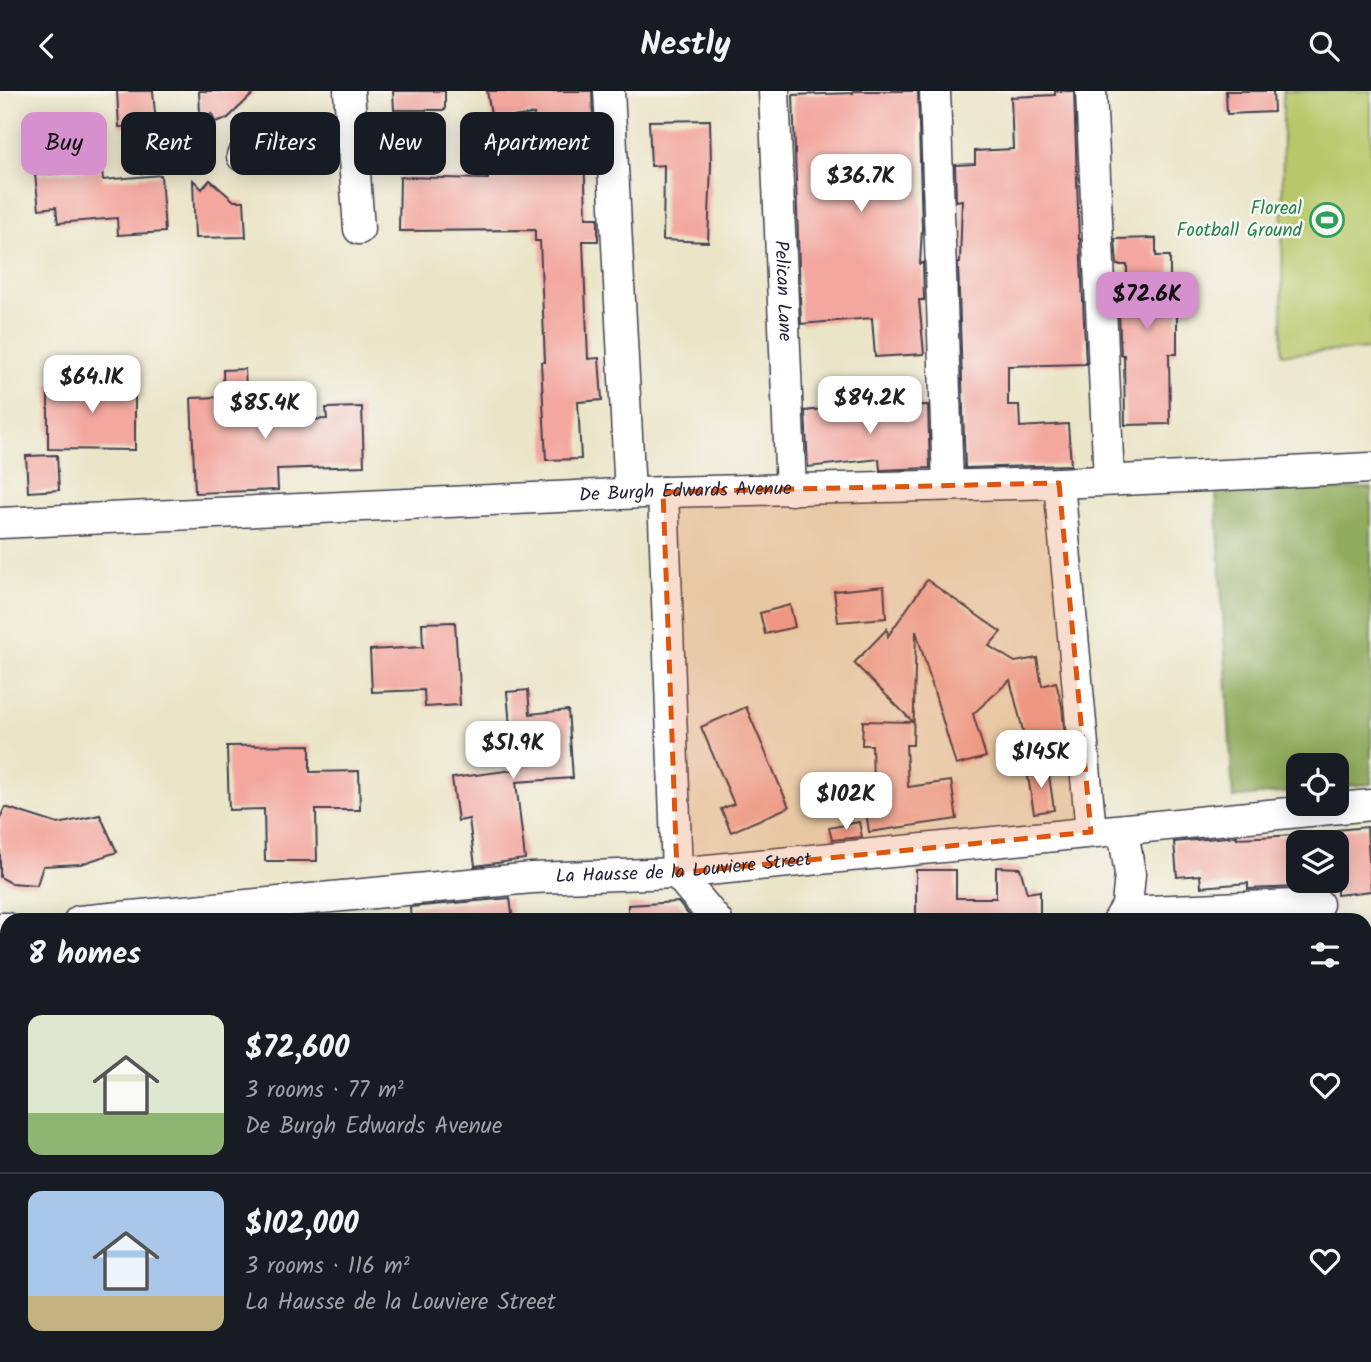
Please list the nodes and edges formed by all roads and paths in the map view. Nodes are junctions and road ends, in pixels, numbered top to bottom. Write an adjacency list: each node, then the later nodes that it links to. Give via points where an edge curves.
1 (349, 91): 6 (street)
2 (609, 91): 15 (street)
3 (774, 91): 13 (street, Pelican Lane)
4 (935, 91): 12 (street)
5 (1091, 91): 10 (street)
6 (351, 125): 7 (street); 8 (street)
7 (340, 130)
8 (359, 229)
9 (1371, 468): 10 (street, De Burgh Edwards Avenue)
10 (1109, 480): 11 (street, De Burgh Edwards Avenue)
11 (1059, 483): 12 (street, De Burgh Edwards Avenue); 19 (street)
12 (948, 485): 13 (street, De Burgh Edwards Avenue)
13 (791, 490): 14 (street, De Burgh Edwards Avenue)
14 (663, 492): 15 (street, De Burgh Edwards Avenue); 20 (street)
15 (630, 493): 16 (street, De Burgh Edwards Avenue)
16 (0, 523)
17 (1371, 805): 18 (street, La Hausse de la Louviere Street)
18 (1123, 830): 19 (street, La Hausse de la Louviere Street); 24 (street, via 1129,874 1127,906)
19 (1091, 832): 20 (street, La Hausse de la Louviere Street)
20 (677, 873): 22 (street, La Hausse de la Louviere Street, via 532,878); 23 (street)
21 (1318, 904): 25 (street)
22 (163, 913)
23 (710, 913)
24 (1133, 913)
25 (1182, 913)

